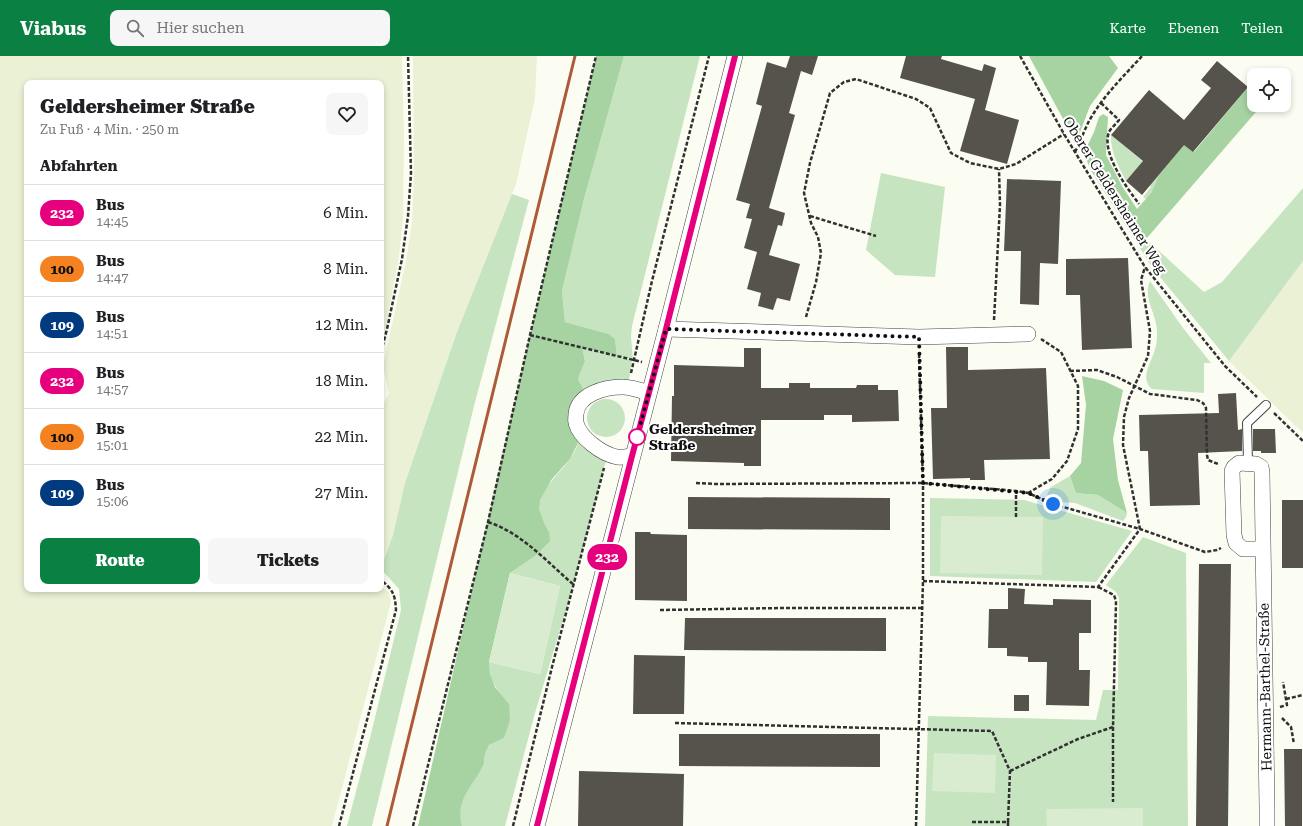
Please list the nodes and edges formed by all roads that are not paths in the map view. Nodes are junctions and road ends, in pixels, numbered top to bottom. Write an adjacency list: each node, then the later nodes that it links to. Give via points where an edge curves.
1 (735, 56): 2 (street)
2 (666, 329): 3 (street, via 919,337); 4 (street)
3 (1028, 334)
4 (649, 392): 6 (street); 6 (street, via 621,387 603,389 587,396 579,403 577,409 575,422 582,435 596,447 617,457)
5 (1266, 406): 7 (lane, via 1247,423)
6 (632, 456): 9 (street)
7 (1241, 465): 8 (street, Hermann-Barthel-Straße, via 1256,464 1261,467); 8 (street, via 1232,471 1236,543 1243,549)
8 (1263, 549): 10 (street, Hermann-Barthel-Straße)
9 (537, 826)
10 (1267, 826)

